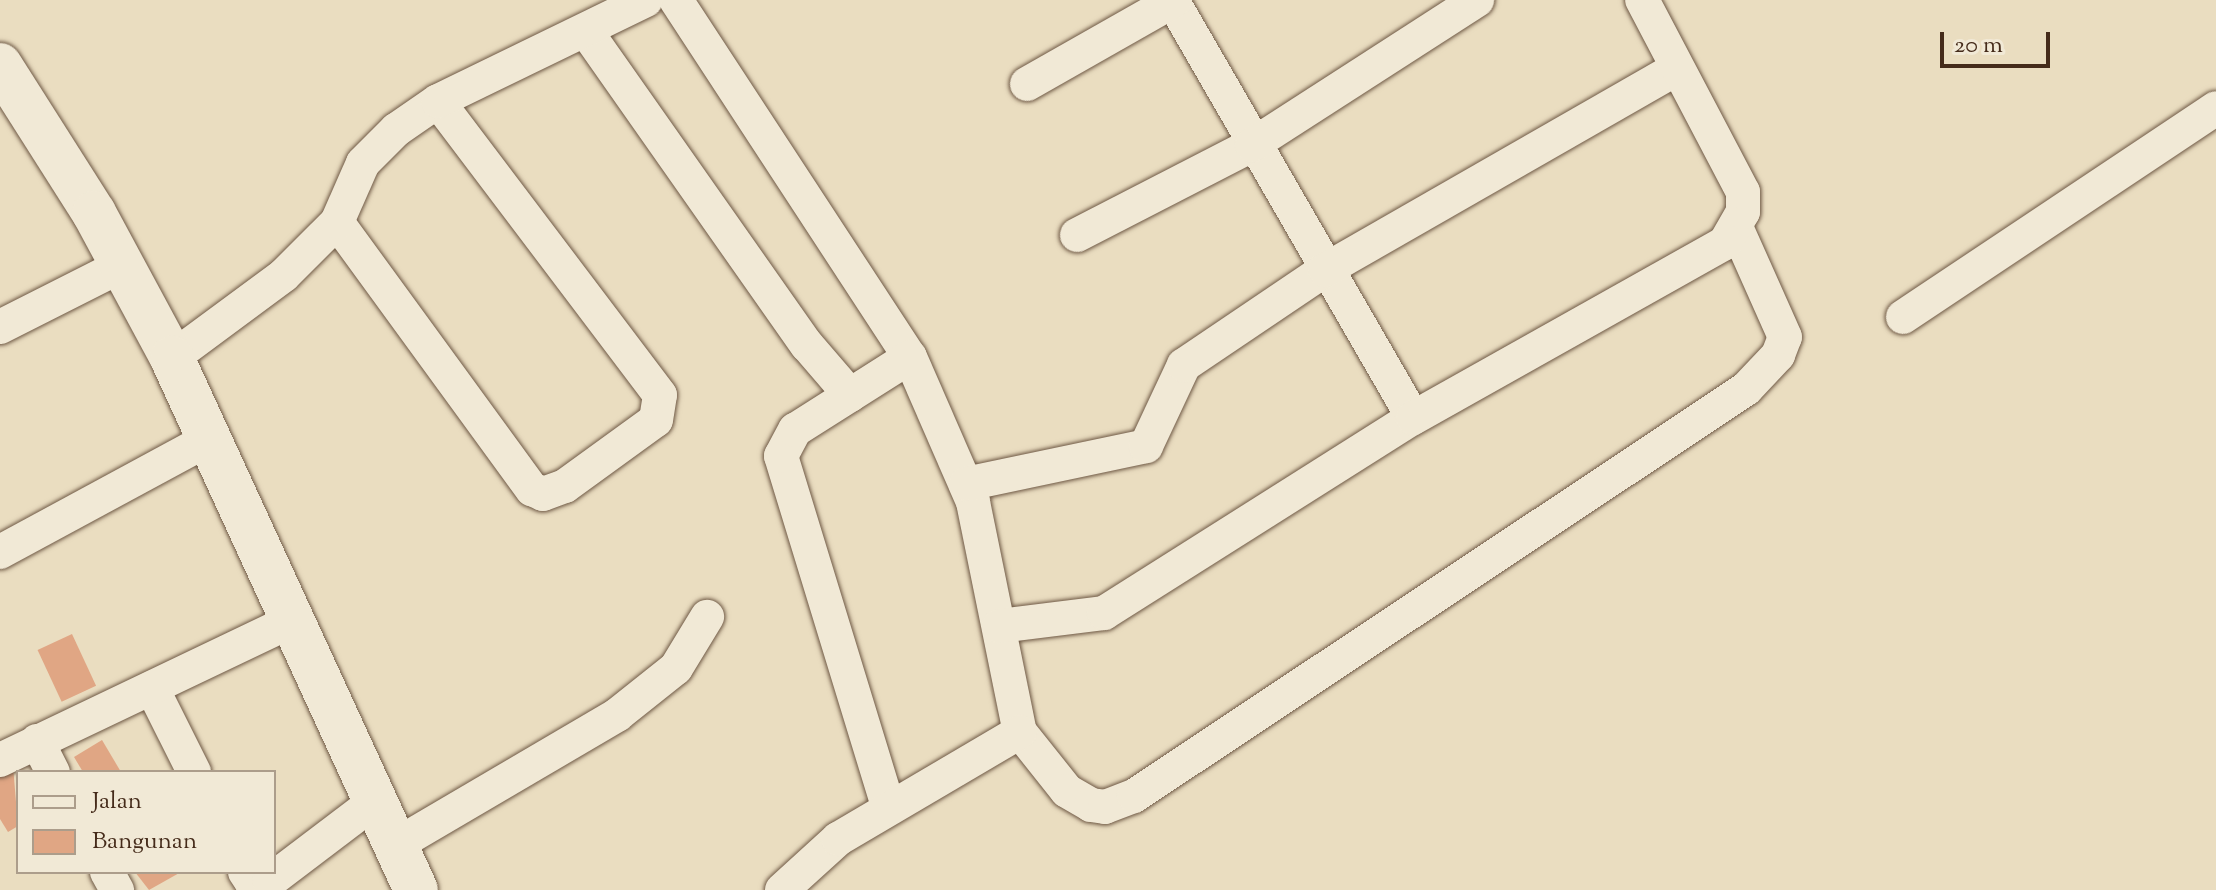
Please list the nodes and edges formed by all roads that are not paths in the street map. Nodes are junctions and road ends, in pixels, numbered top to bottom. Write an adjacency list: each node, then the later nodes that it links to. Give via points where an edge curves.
1 (646, 0): 6 (street)
2 (676, 0): 20 (street)
3 (1174, 0): 8 (street); 12 (street)
4 (1477, 0): 12 (street)
5 (1642, 0): 7 (street)
6 (586, 31): 10 (street); 22 (street, via 807,345)
7 (1676, 69): 14 (street, via 1743,192); 17 (street)
8 (1027, 84)
9 (8, 92): 16 (street)
10 (438, 101): 13 (street, via 369,156); 13 (street, via 660,395 656,420 565,486 543,494 532,489)
11 (2216, 108): 18 (street)
12 (1252, 145): 15 (street); 17 (street)
13 (337, 222): 21 (street, via 284,275)
14 (1736, 227): 23 (street, via 1714,251); 31 (street, via 1785,337 1778,355 1746,389 1115,805 1091,805 1067,791)
15 (1077, 235)
16 (123, 265): 19 (street); 21 (street)
17 (1325, 270): 23 (street); 25 (street, via 1176,373 1163,422 1146,446)
18 (1903, 317)
19 (0, 327)
20 (910, 357): 22 (street); 25 (street)
21 (172, 358): 24 (street)
22 (850, 395): 37 (street, via 785,440 783,474 817,561)
23 (1413, 418): 29 (street, via 1104,613)
24 (209, 439): 26 (street); 28 (street)
25 (966, 484): 29 (street)
26 (0, 552)
27 (707, 617): 38 (street, via 676,668 617,715)
28 (292, 621): 30 (street); 36 (street)
29 (999, 626): 31 (street)
30 (152, 688): 32 (street); 35 (street)
31 (1020, 732): 37 (street)
32 (37, 741): 33 (street); 34 (street)
33 (0, 760)
34 (52, 770)
35 (193, 770)
36 (378, 799): 38 (street); 39 (street, via 270,881 251,881)
37 (888, 806): 41 (street, via 838,839)
38 (399, 843): 40 (street)
39 (246, 874)
40 (416, 890)
41 (782, 890)

